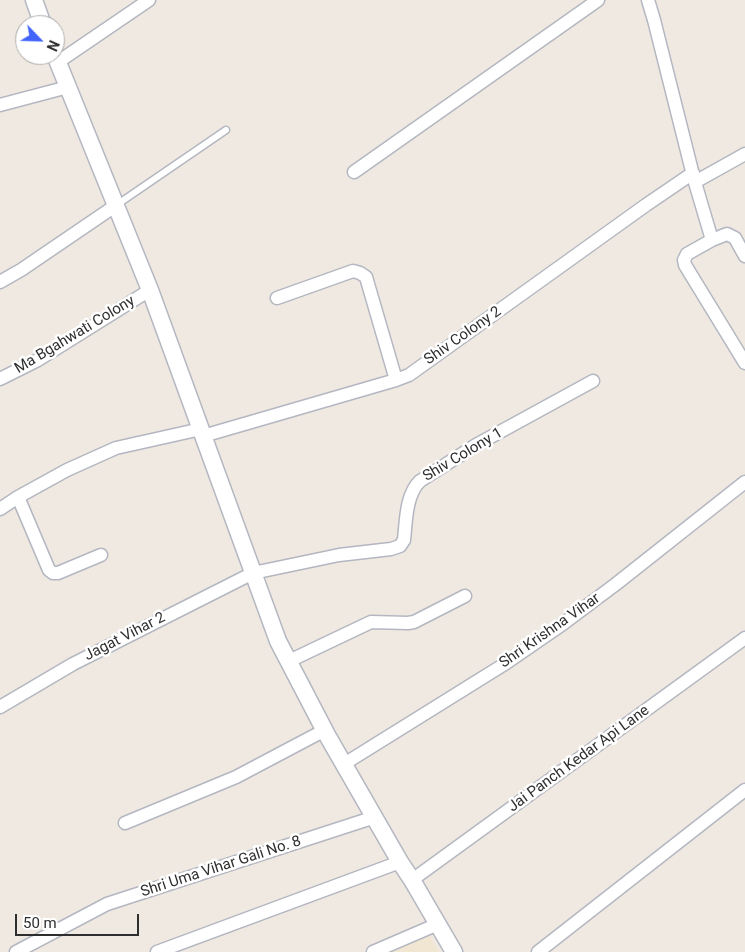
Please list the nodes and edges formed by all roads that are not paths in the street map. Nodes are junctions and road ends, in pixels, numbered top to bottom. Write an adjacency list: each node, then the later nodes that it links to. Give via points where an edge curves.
1 (34, 0): 5 (street)
2 (149, 0): 6 (street)
3 (598, 0): 12 (street)
4 (648, 0): 13 (street)
5 (39, 15)
6 (65, 52)
7 (59, 65): 8 (street)
8 (68, 87): 9 (street); 14 (street)
9 (0, 105)
10 (226, 130): 14 (lane)
11 (745, 154): 13 (street, Shiv Colony 2)
12 (354, 172)
13 (694, 178): 15 (street); 22 (street, Shiv Colony 2, via 646,205 417,369)
14 (115, 206): 17 (street); 18 (street)
15 (712, 240): 16 (street, via 727,234 735,238); 20 (street, via 687,254 685,265)
16 (745, 256)
17 (0, 282)
18 (150, 290): 21 (street, Ma Bgahwati Colony, via 38,360); 24 (street)
19 (278, 298): 22 (street, via 353,270 360,272 366,277)
20 (745, 362)
21 (0, 379)
22 (396, 380): 24 (street, Shiv Colony 2)
23 (593, 381): 29 (street, Shiv Colony 1, via 476,445 414,486 404,540 400,546)
24 (202, 432): 26 (street, Shiv Colony 2, via 116,448); 29 (street)
25 (745, 482): 35 (street, Shri Krishna Vihar, via 564,623)
26 (18, 497): 27 (street, Shiv Colony 2); 28 (street, via 49,570 58,573)
27 (0, 510)
28 (101, 555)
29 (254, 573): 32 (street); 33 (street, Jagat Vihar 2, via 73,664)
30 (465, 596): 32 (street, via 414,622 371,622)
31 (745, 638): 40 (street, Jai Panch Kedar Api Lane)
32 (288, 661): 34 (street)
33 (0, 707)
34 (325, 730): 35 (street); 38 (street, via 236,777)
35 (344, 764): 37 (street)
36 (745, 790): 46 (street)
37 (375, 817): 39 (street); 42 (street, Shri Uma Vihar Gali No. 8, via 107,904)
38 (125, 824)
39 (400, 862): 40 (street); 43 (street)
40 (412, 880): 41 (street)
41 (438, 924): 44 (street); 45 (street)
42 (16, 952)
43 (157, 952)
44 (373, 952)
45 (454, 952)
46 (538, 952)

